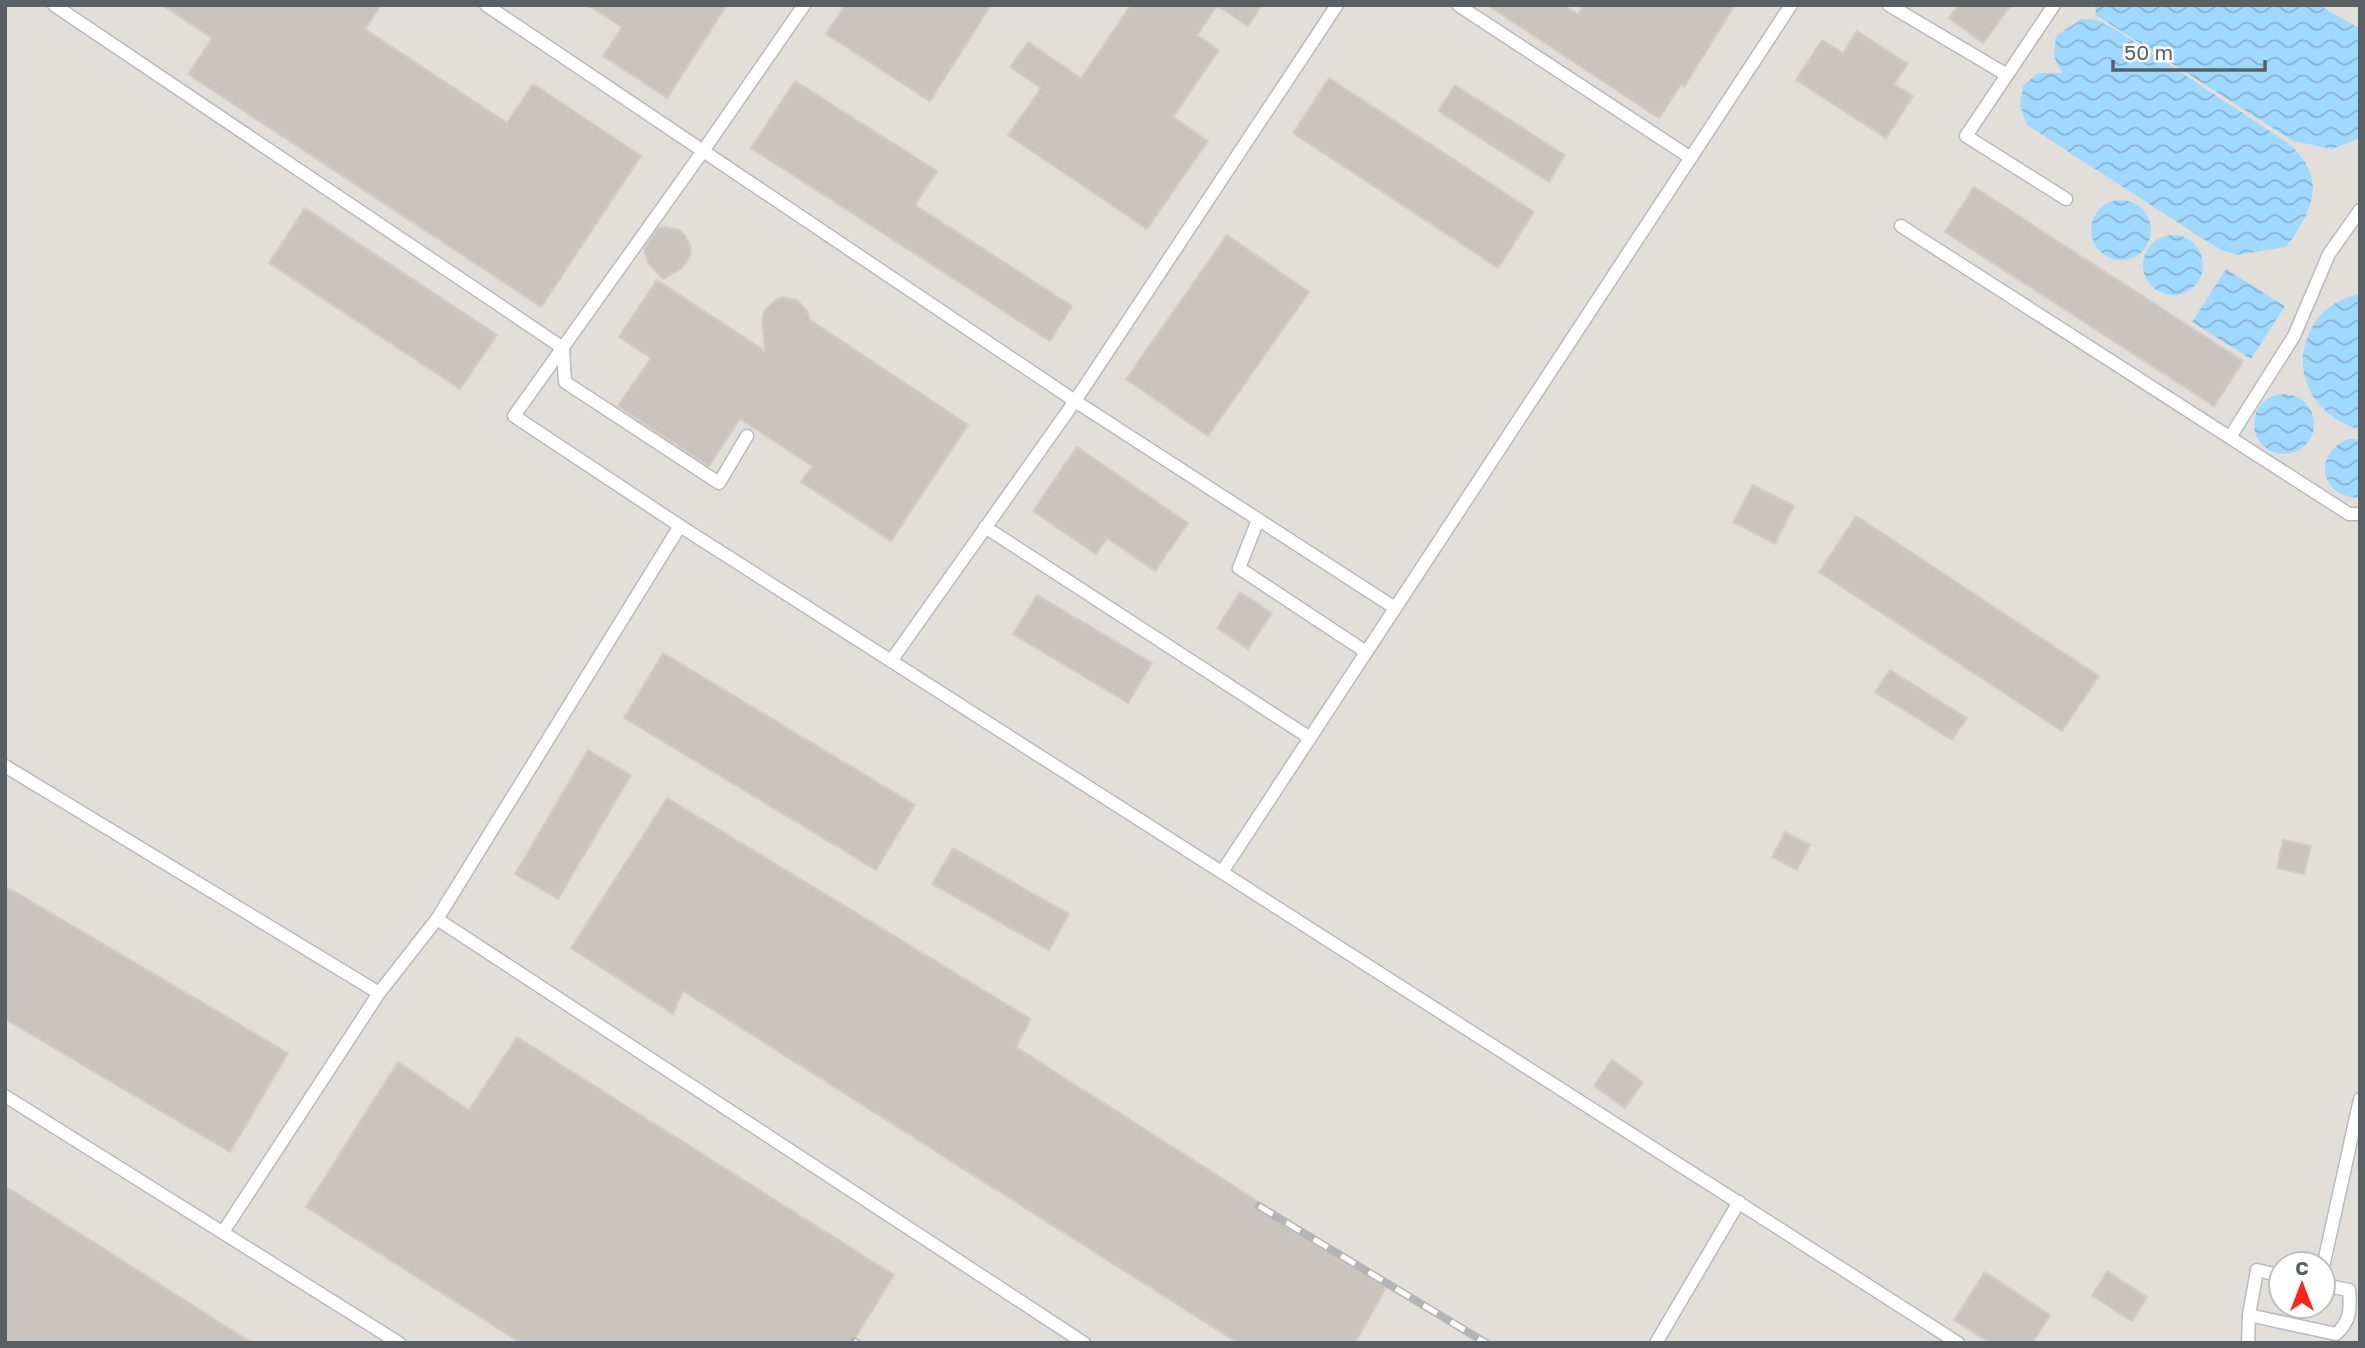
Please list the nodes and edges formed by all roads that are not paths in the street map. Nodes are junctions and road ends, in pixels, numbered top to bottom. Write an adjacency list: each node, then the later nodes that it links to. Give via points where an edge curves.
1 (54, 5): 15 (lane)
2 (486, 5): 10 (lane)
3 (804, 5): 10 (lane)
4 (1337, 5): 16 (lane)
5 (1458, 5): 11 (lane)
6 (1791, 5): 11 (lane)
7 (1889, 5): 9 (lane)
8 (2054, 5): 9 (lane)
9 (2007, 75): 12 (lane, via 1966,136)
10 (703, 151): 15 (lane); 16 (lane)
11 (1691, 158): 23 (lane)
12 (2066, 199)
13 (2360, 210): 18 (lane, via 2329,254 2294,336)
14 (1901, 226): 18 (lane)
15 (563, 348): 17 (lane, via 565,382 719,483); 21 (lane, via 514,416)
16 (1075, 401): 20 (lane); 22 (lane)
17 (747, 436)
18 (2230, 437): 19 (lane, via 2349,514)
19 (2360, 514)
20 (1258, 520): 23 (lane); 24 (lane, via 1238,568)
21 (680, 526): 25 (lane); 29 (lane)
22 (985, 527): 25 (lane); 26 (lane)
23 (1395, 608): 24 (lane)
24 (1366, 652): 26 (lane)
25 (891, 661): 28 (lane)
26 (1310, 738): 28 (lane)
27 (5, 766): 30 (lane)
28 (1222, 872): 33 (lane)
29 (437, 919): 30 (lane); 42 (lane)
30 (379, 993): 34 (lane)
31 (5, 1096): 34 (lane)
32 (2360, 1099): 35 (lane)
33 (1740, 1202): 43 (lane); 44 (lane)
34 (223, 1232): 41 (lane)
35 (2327, 1250)
36 (2267, 1272): 38 (lane, via 2258,1270)
37 (2337, 1288): 40 (lane, via 2349,1290 2351,1306 2346,1326 2336,1334)
38 (2249, 1315): 39 (lane); 45 (lane)
39 (2267, 1319)
40 (2272, 1320)
41 (399, 1343)
42 (1084, 1343)
43 (1656, 1343)
44 (1958, 1343)
45 (2248, 1343)

